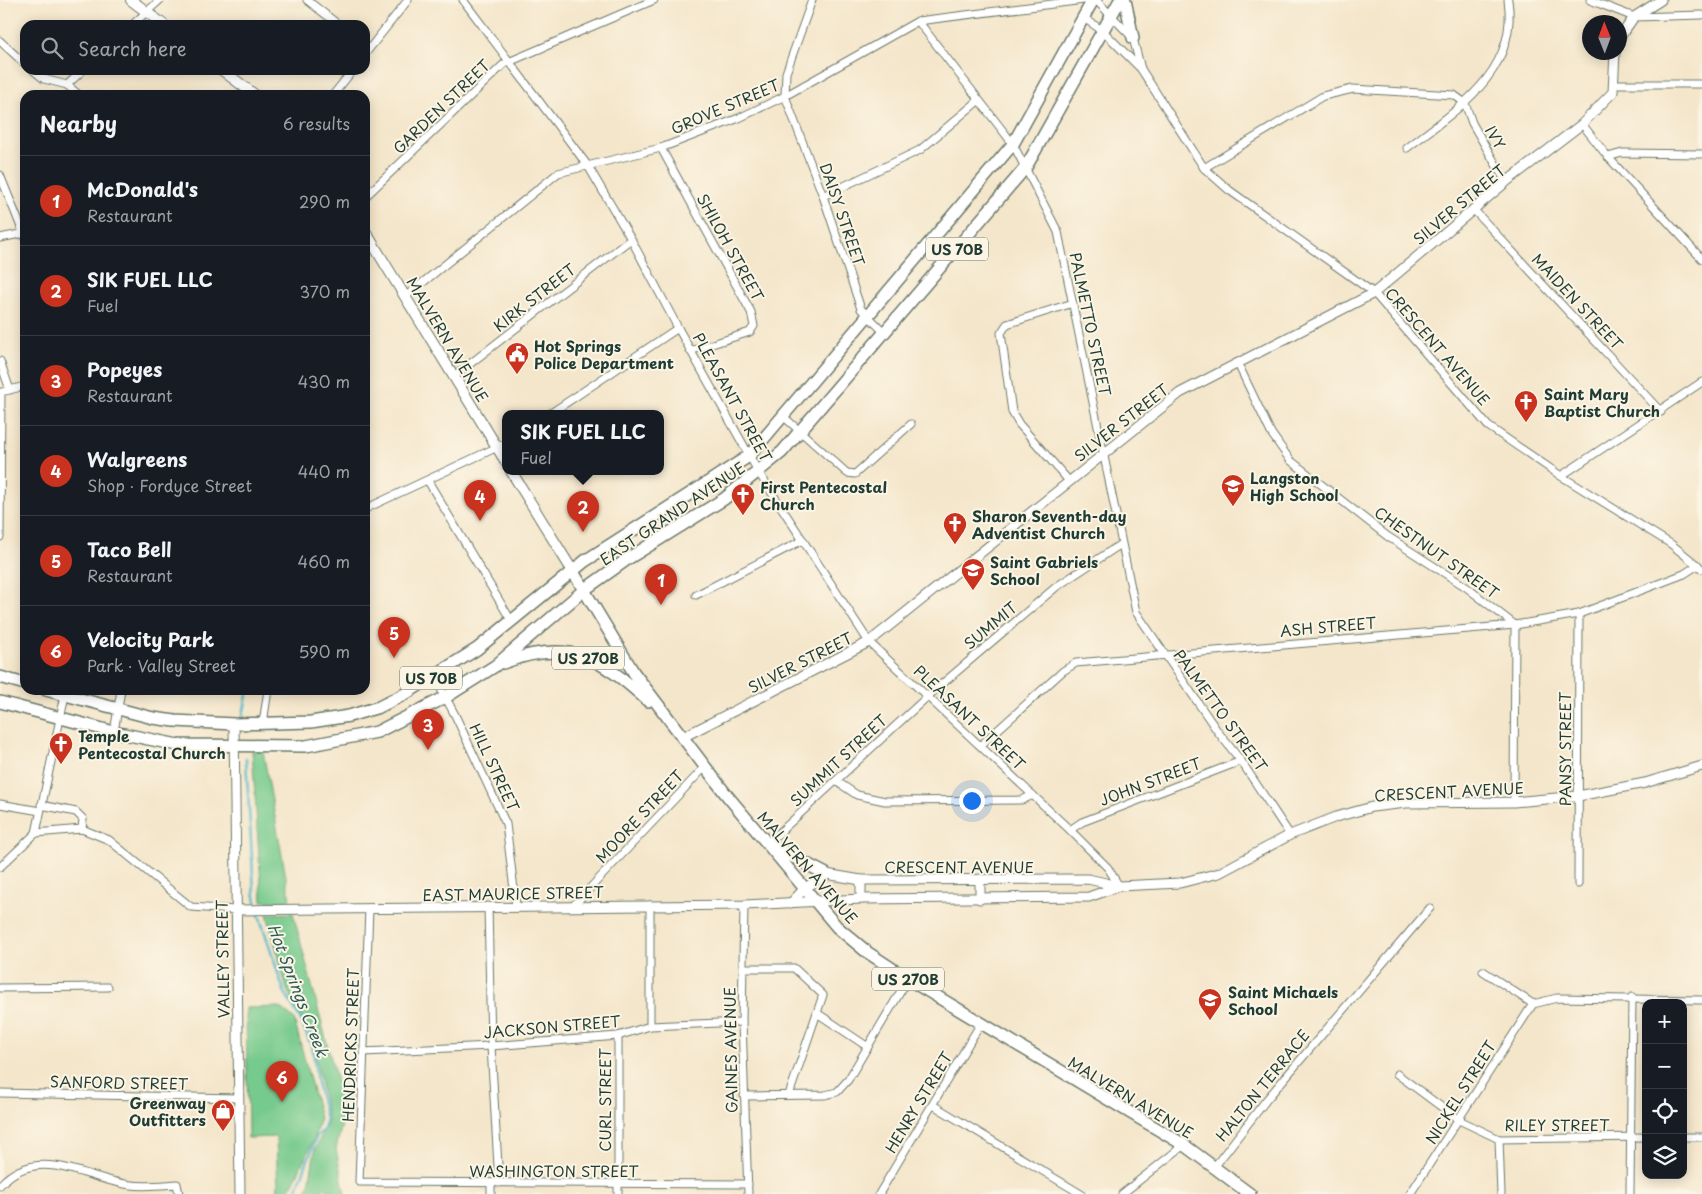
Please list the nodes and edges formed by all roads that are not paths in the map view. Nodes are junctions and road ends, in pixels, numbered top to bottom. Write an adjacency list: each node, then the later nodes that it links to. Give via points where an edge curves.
1 (131, 0): 15 (main road)
2 (160, 0): 15 (street)
3 (307, 0): 22 (street)
4 (408, 0): 28 (street)
5 (463, 0): 31 (street, PLEASANT STREET)
6 (654, 0): 31 (street, GARDEN STREET)
7 (812, 0): 43 (street, via 786,73)
8 (1084, 0): 23 (street, GROVE STREET)
9 (1094, 0): 16 (street, CRESCENT AVENUE); 19 (main road, EAST GRAND AVENUE / US 70B)
10 (1120, 0): 16 (main road, EAST GRAND AVENUE / US 70B)
11 (1125, 0): 26 (main road)
12 (1508, 0): 45 (street, via 1507,32 1501,56 1490,76)
13 (1590, 0): 18 (street)
14 (1661, 0): 18 (street)
15 (147, 12): 20 (street); 21 (main road)
16 (1112, 15): 25 (main road, EAST GRAND AVENUE / US 70B); 26 (street, CRESCENT AVENUE)
17 (1702, 15): 18 (street)
18 (1634, 17): 24 (street)
19 (1084, 18): 25 (street, CRESCENT AVENUE); 47 (main road, EAST GRAND AVENUE / US 70B)
20 (138, 20)
21 (157, 20)
22 (333, 20)
23 (918, 21): 43 (street, GROVE STREET); 44 (street, PALMETTO STREET)
24 (1627, 27)
25 (1103, 31): 32 (street, CRESCENT AVENUE); 53 (main road, EAST GRAND AVENUE / US 70B)
26 (1133, 38): 32 (street, CRESCENT AVENUE)
27 (0, 41): 29 (street)
28 (370, 44)
29 (20, 59)
30 (1615, 60): 37 (street)
31 (511, 61): 52 (street, PLEASANT STREET); 57 (street, GARDEN STREET, via 504,64)
32 (1141, 70): 54 (street, CRESCENT AVENUE)
33 (39, 75): 39 (street)
34 (77, 75): 39 (street)
35 (228, 75): 41 (main road)
36 (349, 75): 42 (street)
37 (1614, 84): 38 (street); 46 (street, SILVER STREET, via 1613,92)
38 (1702, 84)
39 (66, 85): 40 (street)
40 (72, 90)
41 (245, 90)
42 (337, 90)
43 (785, 96): 48 (street, GROVE STREET); 58 (street, DAISY STREET)
44 (978, 101): 47 (street, PALMETTO STREET); 58 (street, via 920,150)
45 (1465, 104): 49 (street); 54 (street, via 1454,95 1353,89 1323,96); 56 (street, IVY)
46 (1582, 124): 51 (street); 56 (street, SILVER STREET)
47 (1014, 144): 53 (street, PALMETTO STREET); 69 (main road, EAST GRAND AVENUE / US 70B)
48 (661, 148): 52 (street, GROVE STREET); 72 (street, SHILOH STREET, via 751,312 754,326 750,332)
49 (1407, 148)
50 (1702, 154): 51 (street, via 1622,153)
51 (1608, 157): 65 (street)
52 (588, 166): 63 (street, PLEASANT STREET); 67 (street, GROVE STREET, via 558,173)
53 (1026, 167): 68 (street, PALMETTO STREET, via 1058,232); 71 (main road, EAST GRAND AVENUE / US 70B)
54 (1204, 168): 66 (street, CRESCENT AVENUE, via 1229,190)
55 (0, 175): 60 (street)
56 (1506, 182): 59 (street, SILVER STREET)
57 (370, 192)
58 (823, 196): 69 (street, DAISY STREET)
59 (1473, 209): 66 (street, SILVER STREET); 81 (street, MAIDEN STREET, via 1587,329)
60 (20, 222)
61 (20, 235): 62 (street)
62 (0, 238)
63 (631, 239): 70 (street, PLEASANT STREET); 75 (street, KIRK STREET)
64 (370, 240): 67 (main road, MALVERN AVENUE)
65 (1702, 259)
66 (1374, 294): 74 (street, SILVER STREET); 90 (street, CRESCENT AVENUE, via 1488,426)
67 (405, 297): 75 (main road, MALVERN AVENUE)
68 (1073, 303): 86 (street, PALMETTO STREET); 92 (street, via 1007,324 1001,333 1012,412)
69 (866, 317): 71 (street, DAISY STREET); 82 (main road, EAST GRAND AVENUE / US 70B)
70 (678, 328): 72 (street, PLEASANT STREET); 80 (street)
71 (885, 333): 84 (main road, EAST GRAND AVENUE / US 70B)
72 (690, 351): 87 (street, PLEASANT STREET)
73 (0, 361): 78 (street)
74 (1238, 364): 86 (street, SILVER STREET, via 1180,393); 103 (street, CHESTNUT STREET, via 1279,447 1290,460 1387,536)
75 (454, 377): 85 (main road, MALVERN AVENUE)
76 (1702, 382): 81 (street)
77 (20, 387): 78 (street)
78 (10, 390): 79 (street)
79 (1, 392): 94 (street)
80 (555, 410)
81 (1660, 412): 90 (street)
82 (784, 417): 84 (street); 87 (main road, EAST GRAND AVENUE / US 70B)
83 (911, 424): 84 (street, via 855,474 847,473)
84 (800, 432): 88 (main road, EAST GRAND AVENUE / US 70B)
85 (501, 446): 91 (street)
86 (1104, 452): 92 (street, SILVER STREET); 96 (street, PALMETTO STREET)
87 (750, 456): 88 (street, PLEASANT STREET); 98 (main road, EAST GRAND AVENUE / US 70B)
88 (759, 473): 95 (street, PLEASANT STREET); 99 (main road, EAST GRAND AVENUE / US 70B)
89 (513, 475): 98 (main road, MALVERN AVENUE)
90 (1561, 476): 97 (street, CRESCENT AVENUE, via 1671,544)
91 (428, 481): 93 (street); 102 (street)
92 (1069, 481): 104 (street, SILVER STREET)
93 (370, 507)
94 (0, 537)
95 (803, 540): 100 (street); 104 (street, PLEASANT STREET)
96 (1121, 544): 105 (street, PALMETTO STREET, via 1136,612); 113 (street, SUMMIT, via 1056,587)
97 (1700, 567): 101 (street, ASH STREET)
98 (572, 570): 99 (main road, MALVERN AVENUE / US 270B); 102 (main road, EAST GRAND AVENUE / US 70B)
99 (584, 590): 106 (main road, EAST GRAND AVENUE / US 70B); 117 (main road, MALVERN AVENUE / US 270B)
100 (696, 595)
101 (1579, 614): 103 (street, ASH STREET); 130 (street, PANSY STREET)
102 (512, 622): 107 (main road, EAST GRAND AVENUE / US 70B)
103 (1515, 625): 105 (street, ASH STREET); 131 (street)
104 (869, 642): 113 (street, PLEASANT STREET); 122 (street, SILVER STREET)
105 (1164, 654): 123 (street, ASH STREET, via 1076,663); 125 (street, PALMETTO STREET)
106 (495, 666): 114 (main road, EAST GRAND AVENUE / US 70B); 117 (main road, US 270B, via 535,653 568,652 585,657 606,666 625,680)
107 (434, 676): 114 (street, HILL STREET); 119 (main road, EAST GRAND AVENUE / US 70B, via 405,694 349,716 311,722)
108 (0, 677): 109 (main road)
109 (20, 683)
110 (65, 695): 116 (main road, US 70B); 118 (street)
111 (120, 695): 116 (street)
112 (267, 695): 119 (street)
113 (928, 696): 123 (street, PLEASANT STREET); 128 (street, SUMMIT STREET)
114 (446, 697): 124 (main road, EAST GRAND AVENUE / US 70B, via 377,732 344,740 306,746); 154 (street, HILL STREET, via 506,824)
115 (0, 702): 118 (main road, US 70B)
116 (119, 709): 120 (main road, US 70B, via 174,721); 121 (street)
117 (664, 717): 122 (main road, MALVERN AVENUE / US 270B)
118 (59, 718): 121 (main road, US 70B); 133 (street)
119 (263, 723): 120 (main road, US 70B)
120 (234, 724): 124 (street, VALLEY STREET)
121 (114, 732): 124 (main road, US 70B, via 178,745)
122 (681, 738): 127 (main road, MALVERN AVENUE / US 270B)
123 (981, 745): 129 (street, PLEASANT STREET)
124 (235, 746): 157 (street, VALLEY STREET)
125 (1241, 762): 135 (street, JOHN STREET, via 1082,822); 137 (street, PALMETTO STREET)
126 (1702, 766): 130 (street, CRESCENT AVENUE, via 1645,783)
127 (704, 768): 138 (main road, MALVERN AVENUE / US 270B); 151 (street, MOORE STREET)
128 (836, 782): 129 (street, via 857,795 886,801 1022,800); 138 (street, SUMMIT STREET)
129 (1033, 795): 135 (street, PLEASANT STREET)
130 (1578, 796): 131 (street, CRESCENT AVENUE); 143 (street, PANSY STREET)
131 (1514, 802): 137 (street, CRESCENT AVENUE, via 1406,803 1372,807)
132 (0, 804): 133 (street)
133 (40, 808): 134 (street, via 76,812 83,819); 136 (street)
134 (82, 829): 136 (street); 157 (street, via 109,840 191,907)
135 (1070, 830): 144 (street, PLEASANT STREET, via 1108,868)
136 (36, 832): 139 (street)
137 (1290, 835): 144 (street, CRESCENT AVENUE, via 1218,873 1180,883)
138 (767, 844): 140 (main road); 145 (main road, MALVERN AVENUE / US 270B)
139 (0, 867)
140 (826, 874): 141 (street, CRESCENT AVENUE); 145 (street)
141 (861, 880): 142 (street, CRESCENT AVENUE); 146 (street)
142 (980, 880): 144 (street, CRESCENT AVENUE, via 1088,880); 147 (street)
143 (1578, 884)
144 (1119, 886): 147 (street, CRESCENT AVENUE, via 1089,897)
145 (804, 889): 148 (main road, MALVERN AVENUE / US 270B); 149 (street)
146 (861, 899): 147 (street, CRESCENT AVENUE); 148 (street, CRESCENT AVENUE)
147 (980, 899)
148 (814, 902): 149 (street, EAST MAURICE STREET); 160 (main road, MALVERN AVENUE / US 270B, via 867,952)
149 (791, 903): 150 (street, EAST MAURICE STREET)
150 (744, 904): 152 (street, EAST MAURICE STREET); 158 (street, GAINES AVENUE)
151 (574, 905): 152 (street, EAST MAURICE STREET); 154 (street, EAST MAURICE STREET)
152 (650, 905): 169 (street)
153 (488, 906): 154 (street, EAST MAURICE STREET); 155 (street, EAST MAURICE STREET); 171 (street)
154 (516, 906)
155 (369, 908): 157 (street, EAST MAURICE STREET); 173 (street, HENDRICKS STREET)
156 (1430, 908): 187 (street, HALTON TERRACE, via 1267,1099)
157 (235, 910): 178 (street, VALLEY STREET)
158 (743, 968): 166 (street, via 794,968 823,995); 167 (street, GAINES AVENUE)
159 (1483, 971): 165 (street)
160 (908, 979): 168 (main road, MALVERN AVENUE / US 270B); 172 (street)
161 (108, 987): 162 (street)
162 (0, 988)
163 (1632, 997): 164 (street); 165 (street, via 1557,998); 181 (street)
164 (1702, 1000)
165 (1533, 1004): 180 (street, NICKEL STREET)
166 (817, 1013): 172 (street); 176 (street)
167 (742, 1022): 169 (street, JACKSON STREET); 177 (street, GAINES AVENUE)
168 (981, 1023): 179 (street, HENRY STREET); 186 (main road, MALVERN AVENUE / US 270B)
169 (650, 1026): 170 (street, JACKSON STREET)
170 (618, 1036): 171 (street, JACKSON STREET); 193 (street, CURL STREET)
171 (491, 1046): 173 (street, JACKSON STREET); 190 (street)
172 (868, 1047): 176 (street, via 838,1092)
173 (364, 1052): 188 (street, HENDRICKS STREET)
174 (1398, 1074): 180 (street, RILEY STREET)
175 (0, 1093): 178 (street, SANFORD STREET)
176 (789, 1095): 177 (street)
177 (744, 1096): 191 (street, GAINES AVENUE)
178 (238, 1098): 196 (street, VALLEY STREET)
179 (933, 1105): 200 (street, HENRY STREET); 201 (street)
180 (1460, 1120): 185 (street, RILEY STREET); 203 (street, NICKEL STREET)
181 (1631, 1137): 182 (street, RILEY STREET); 185 (street, RILEY STREET); 205 (street)
182 (1642, 1137)
183 (1687, 1137): 184 (street)
184 (1702, 1137)
185 (1499, 1139): 204 (street)
186 (1184, 1145): 187 (main road, MALVERN AVENUE / US 270B); 202 (street)
187 (1215, 1166): 194 (main road, MALVERN AVENUE / US 270B)
188 (360, 1182): 189 (street, WASHINGTON STREET)
189 (491, 1183): 190 (street, WASHINGTON STREET); 197 (street)
190 (500, 1184): 193 (street, WASHINGTON STREET)
191 (748, 1184): 193 (street, WASHINGTON STREET); 199 (street, GAINES AVENUE)
192 (0, 1185): 195 (street, via 26,1167 42,1164 131,1185 177,1184)
193 (618, 1185): 198 (street, CURL STREET)
194 (1248, 1193)
195 (179, 1194)
196 (240, 1194)
197 (491, 1194)
198 (618, 1194)
199 (748, 1194)
200 (879, 1194)
201 (1081, 1194)
202 (1122, 1194)
203 (1410, 1194)
204 (1501, 1194)
205 (1630, 1194)

